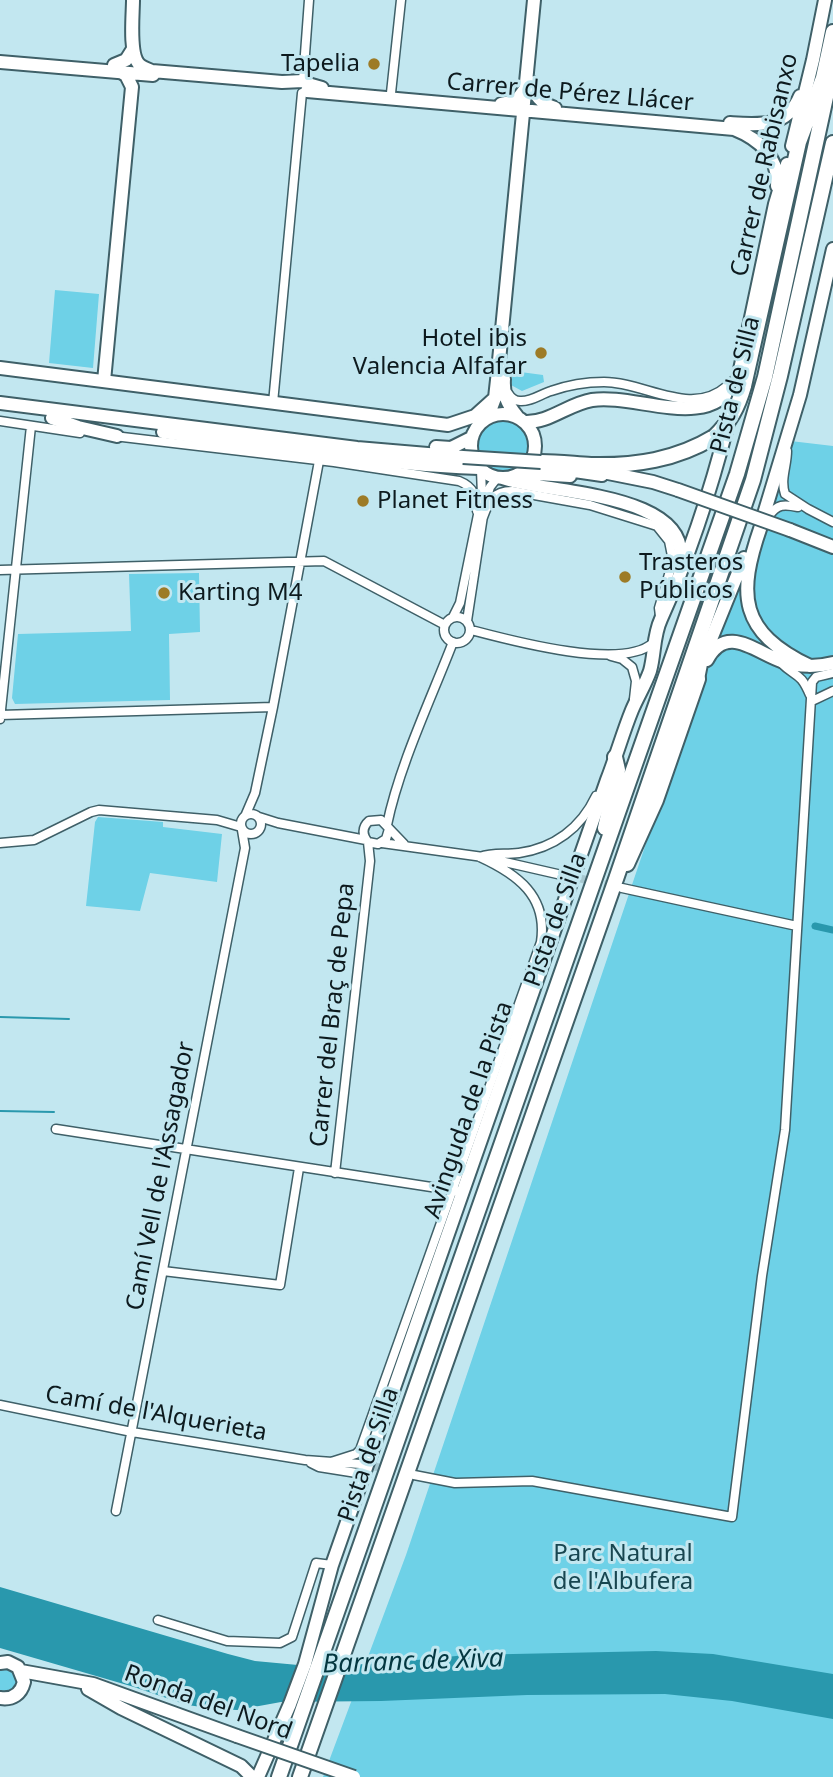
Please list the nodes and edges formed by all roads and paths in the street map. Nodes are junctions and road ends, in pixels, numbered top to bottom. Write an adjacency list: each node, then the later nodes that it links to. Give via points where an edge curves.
1 (133, 0): 7 (street)
2 (309, 0): 15 (street)
3 (401, 0): 16 (street)
4 (537, 0): 14 (street)
5 (825, 0): 8 (street, Carrer de Rabisanxo)
6 (833, 32): 22 (highway, via 799,142)
7 (133, 49): 12 (street); 13 (street, via 138,63)
8 (813, 52): 14 (street, Carrer de Pérez Llácer, via 794,108 778,121 760,125 558,108 544,104); 19 (street, Carrer de Rabisanxo)
9 (0, 54): 12 (street)
10 (0, 62): 12 (street)
11 (833, 65): 102 (highway, Pista de Silla, via 765,377 737,474)
12 (114, 69): 13 (street, Carrer de Pérez Llácer); 15 (street, Carrer de Pérez Llácer); 23 (street, via 126,75 131,87)
13 (152, 71): 15 (street, Carrer de Pérez Llácer)
14 (528, 85): 16 (street, Carrer de Pérez Llácer, via 508,104); 17 (street)
15 (303, 87): 16 (street, Carrer de Pérez Llácer); 17 (street, Carrer de Pérez Llácer); 27 (street)
16 (391, 93)
17 (526, 109): 19 (street, Carrer de Pérez Llácer, via 734,129 758,140 774,162); 24 (street); 25 (street)
18 (833, 143): 101 (highway, Pista de Silla, via 753,480 620,860)
19 (775, 204): 22 (street, Carrer de Rabisanxo)
20 (833, 249): 37 (street)
21 (0, 368): 23 (street)
22 (741, 379): 24 (street, via 698,400 603,382 567,386 524,401 512,398); 31 (street, via 727,394 702,408 601,399 579,403 539,421); 40 (highway, bridge, via 737,407 724,427 680,453 639,463); 58 (street, Carrer de Rabisanxo, via 718,464)
23 (104, 381): 27 (street)
24 (504, 384): 31 (street, via 508,404)
25 (495, 398): 27 (street, via 475,416 448,425); 30 (street)
26 (0, 400): 29 (street)
27 (273, 404)
28 (0, 411): 29 (street)
29 (52, 414): 34 (street, via 78,427); 36 (street)
30 (485, 419): 31 (street, via 501,413); 35 (street)
31 (521, 419): 43 (street, via 536,448)
32 (0, 421): 33 (street)
33 (31, 426): 34 (street); 56 (street)
34 (117, 436): 38 (street)
35 (471, 438): 36 (street, via 451,448 313,437); 42 (street, via 473,459)
36 (276, 442): 40 (street, bridge); 41 (street, via 335,457)
37 (787, 444): 49 (street, via 782,476 785,494); 53 (street)
38 (319, 460): 39 (street); 55 (street)
39 (334, 463): 41 (street); 50 (street, via 459,481 475,493)
40 (541, 465): 45 (street); 47 (street, via 622,475)
41 (439, 467): 42 (street)
42 (480, 469): 44 (street); 50 (street, via 482,495)
43 (521, 473): 44 (street); 45 (street)
44 (499, 478): 46 (street); 51 (street, via 490,486)
45 (656, 487): 47 (street)
46 (543, 488): 48 (street); 58 (street, via 590,494 667,523 680,551)
47 (678, 490): 54 (street, bridge)
48 (590, 505): 51 (street, via 503,491 493,496); 60 (street, Carrer de Rabisanxo, via 648,522 663,532 672,551 671,572 659,608)
49 (808, 509): 52 (street); 53 (street, via 787,504 775,508)
50 (477, 511): 59 (street, via 460,603)
51 (482, 520): 61 (street)
52 (833, 522)
53 (762, 523): 70 (street, via 746,580 750,610 770,642); 73 (street)
54 (833, 547)
55 (302, 561): 56 (street); 62 (street, via 324,561); 76 (street)
56 (15, 569): 57 (street); 66 (street)
57 (0, 570)
58 (675, 585): 60 (street, Carrer de Rabisanxo)
59 (453, 617): 61 (street); 62 (street)
60 (661, 619): 65 (street, Carrer de Rabisanxo)
61 (467, 621): 63 (street)
62 (445, 625): 64 (street, via 445,635)
63 (471, 630): 64 (street, via 463,641); 67 (street, via 541,648)
64 (453, 642): 82 (street)
65 (649, 647): 67 (street); 71 (street); 77 (street, Carrer de Rabisanxo, via 654,656)
66 (3, 654): 78 (street)
67 (608, 655): 71 (street)
68 (777, 660): 70 (street); 73 (street, via 738,641 725,643 710,654); 75 (street, via 800,676)
69 (833, 663): 70 (street)
70 (810, 666)
71 (632, 667): 77 (street, Avinguda de la Pista, via 636,681)
72 (833, 673): 75 (street, via 811,682)
73 (698, 679): 101 (highway, via 656,800)
74 (833, 691): 75 (street)
75 (812, 702): 103 (street)
76 (273, 707): 78 (street); 81 (street)
77 (633, 707): 79 (street, Avinguda de la Pista)
78 (0, 716)
79 (615, 757): 80 (street, Avinguda de la Pista); 102 (highway, via 618,770 588,877)
80 (607, 780): 98 (street, via 580,822 554,842 516,854); 108 (street, Avinguda de la Pista)
81 (255, 793): 83 (street); 84 (street)
82 (390, 807): 85 (street); 88 (street)
83 (245, 815): 84 (street); 86 (street); 89 (street)
84 (258, 816): 87 (street); 91 (street, via 261,823)
85 (377, 819): 88 (street); 90 (street)
86 (217, 820): 89 (street); 94 (street, via 99,810 34,840)
87 (278, 823): 91 (street); 92 (street)
88 (388, 827): 95 (street); 96 (street)
89 (242, 828): 91 (street, via 247,834); 97 (street, Camí Vell de l'Assagador)
90 (364, 828): 92 (street); 93 (street)
91 (256, 832): 97 (street, Camí Vell de l'Assagador)
92 (344, 834): 93 (street)
93 (367, 841): 95 (street); 99 (street, Carrer del Braç de Pepa)
94 (0, 843)
95 (380, 844): 96 (street); 99 (street, Carrer del Braç de Pepa)
96 (404, 844): 98 (street)
97 (244, 848): 105 (street, Camí Vell de l'Assagador)
98 (480, 857): 100 (street); 108 (street, Avinguda de la Pista, via 523,884 537,906 543,931)
99 (370, 861): 107 (street, Carrer del Braç de Pepa)
100 (566, 876)
101 (619, 883): 103 (street); 132 (highway, Pista de Silla)
102 (589, 893): 131 (highway, Pista de Silla)
103 (797, 926): 119 (street, via 785,1130 732,1517 532,1481 455,1483)
104 (55, 1129): 105 (street)
105 (186, 1149): 106 (street); 109 (street, Camí Vell de l'Assagador)
106 (299, 1168): 107 (street); 109 (street, via 280,1285)
107 (335, 1173): 108 (street)
108 (458, 1192): 110 (street, Avinguda de la Pista)
109 (163, 1271): 115 (street, Camí Vell de l'Assagador)
110 (408, 1333): 111 (street, Avinguda de la Pista); 111 (street)
111 (399, 1358): 112 (street, Avinguda de la Pista); 114 (street, Avinguda de la Pista)
112 (379, 1404): 114 (street); 117 (street, Avinguda de la Pista, via 360,1450)
113 (0, 1405): 115 (street, Camí de l'Alquerieta)
114 (382, 1422): 118 (street, Avinguda de la Pista)
115 (132, 1432): 116 (street, Camí de l'Alquerieta); 120 (street, Camí Vell de l'Assagador)
116 (306, 1460): 117 (street, Camí de l'Alquerieta); 118 (street, Camí de l'Alquerieta, via 319,1467)
117 (331, 1462): 118 (street, Camí de l'Alquerieta)
118 (362, 1469): 121 (street, Avinguda de la Pista)
119 (414, 1475)
120 (116, 1511)
121 (332, 1565): 122 (street, via 316,1563 287,1642 228,1641); 130 (street, Avinguda de la Pista, via 305,1664)
122 (158, 1620)
123 (0, 1663): 124 (street, Ronda del Nord, via 13,1664)
124 (21, 1671): 125 (street, Ronda del Nord); 126 (street)
125 (52, 1676): 126 (street); 129 (street, via 93,1690 241,1766); 133 (street, Ronda del Nord, bridge, via 93,1684)
126 (23, 1687): 127 (street)
127 (4, 1699): 128 (street)
128 (0, 1712)
129 (252, 1777)
130 (258, 1777)
131 (279, 1777)
132 (300, 1777)
133 (354, 1777)

